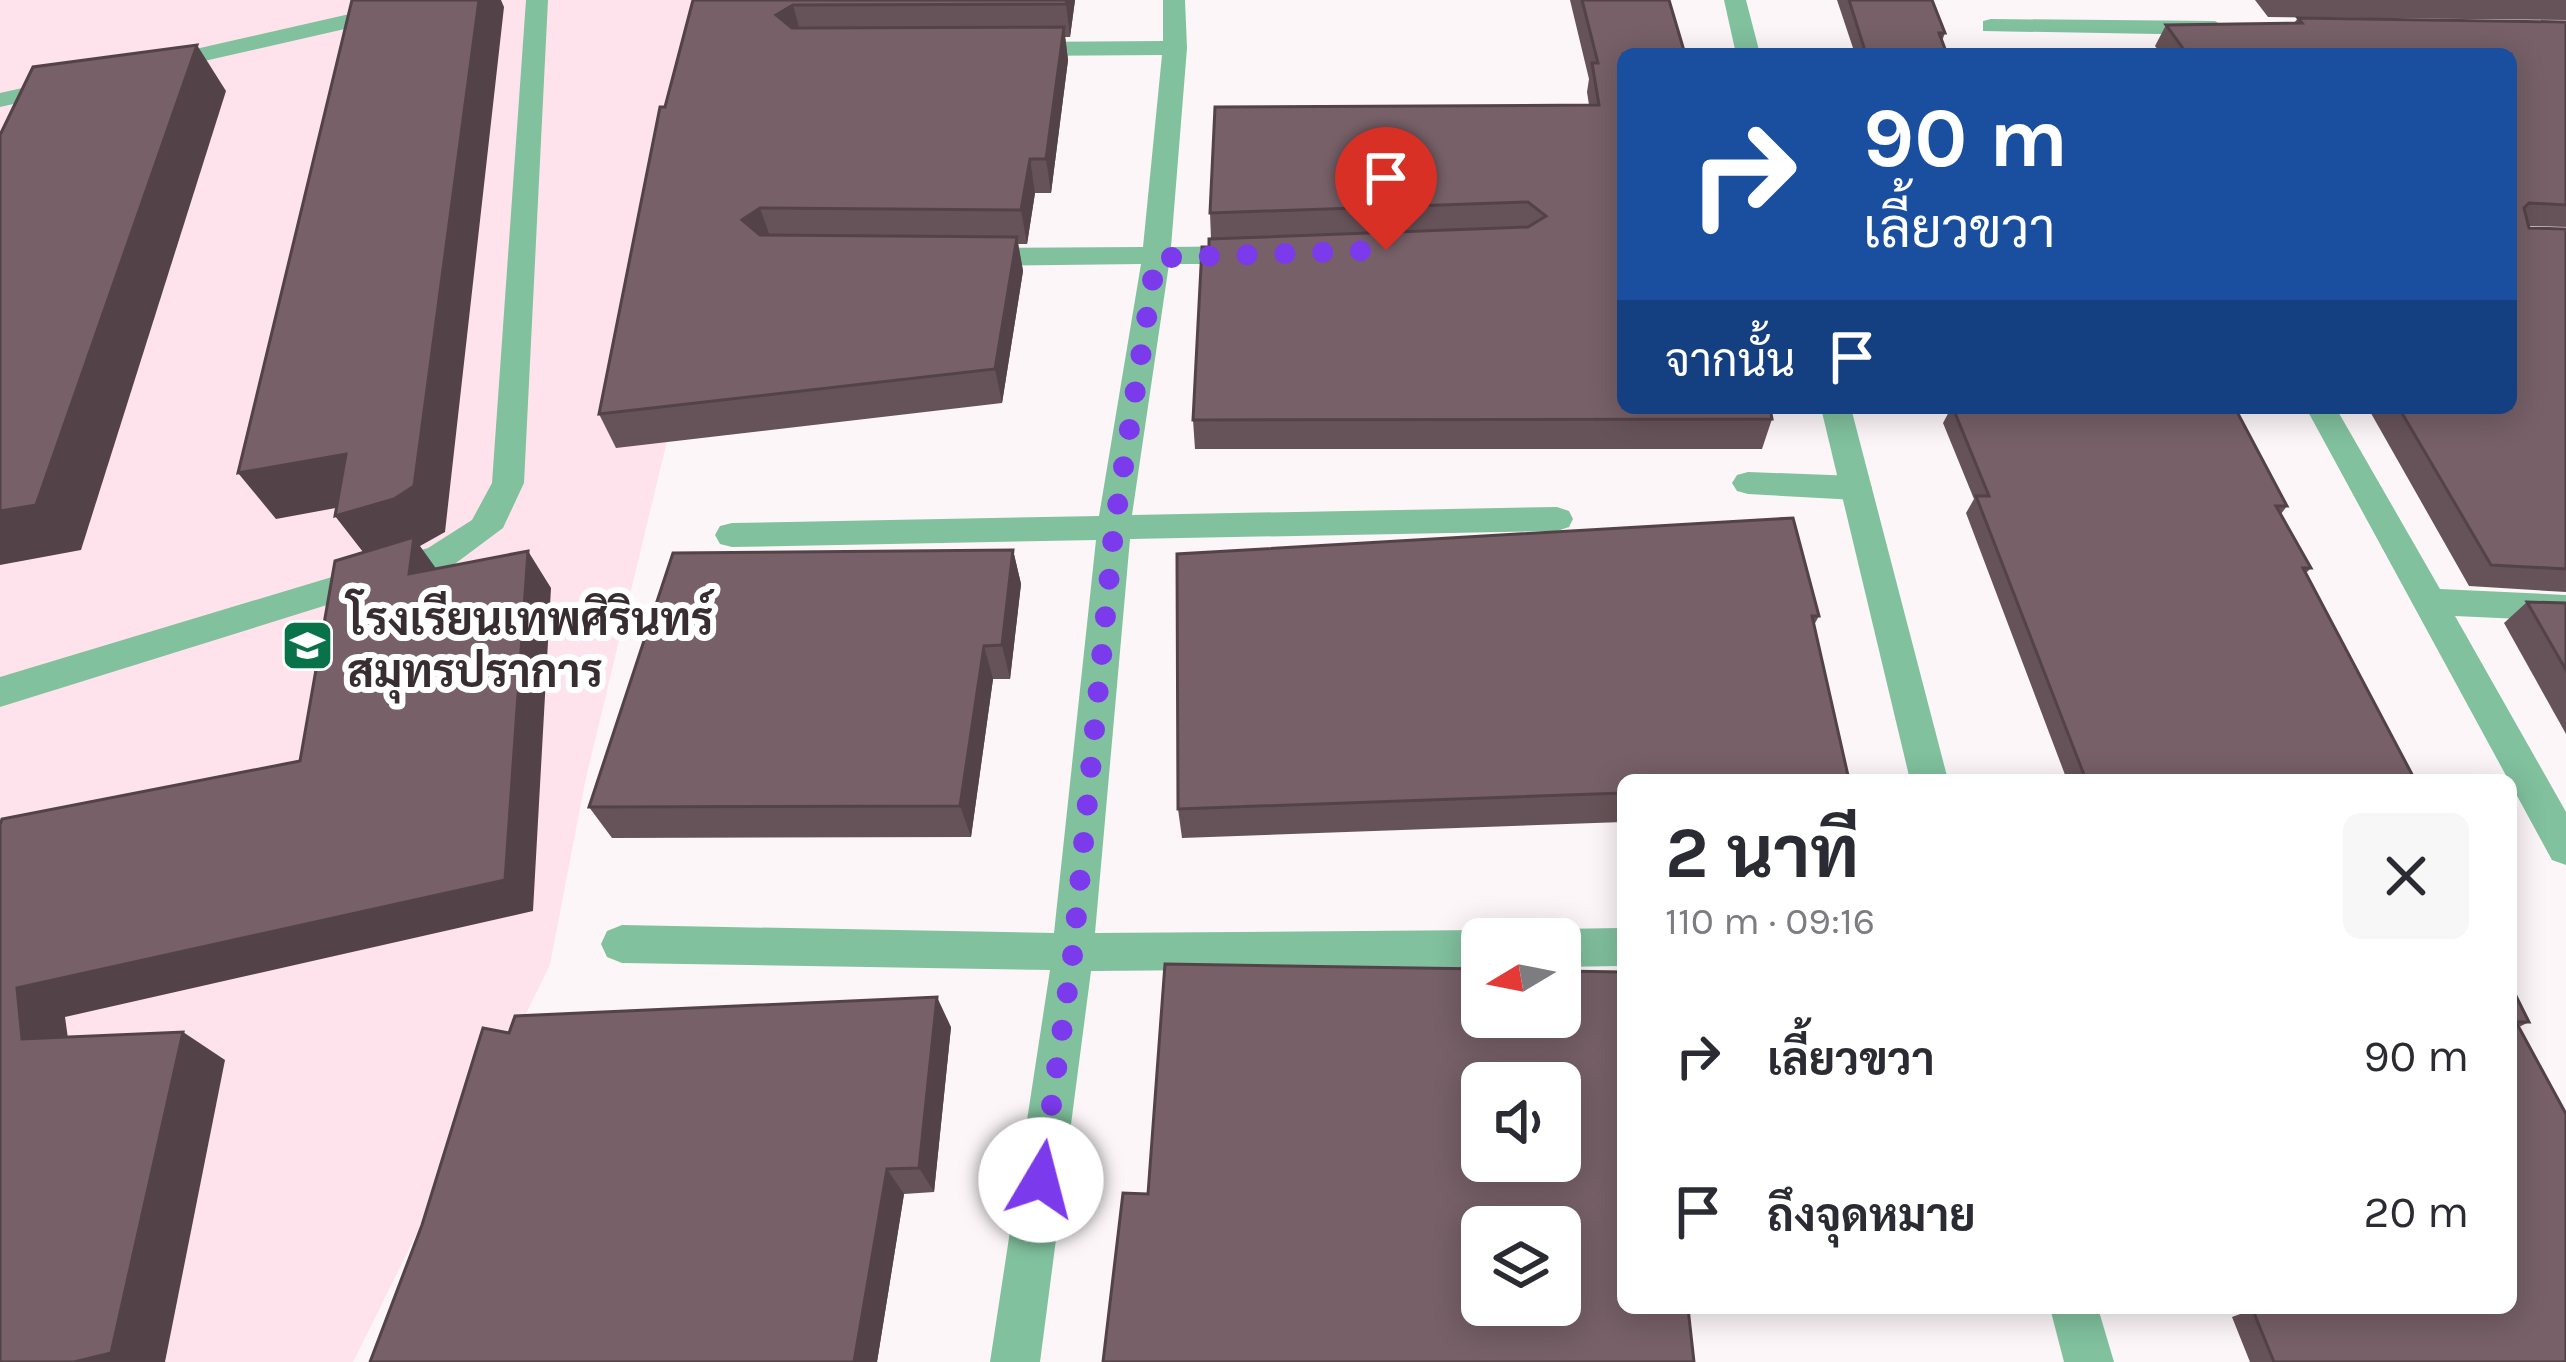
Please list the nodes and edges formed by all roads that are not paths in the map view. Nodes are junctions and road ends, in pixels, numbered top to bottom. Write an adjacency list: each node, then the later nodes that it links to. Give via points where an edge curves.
1 (441, 0): 12 (street)
2 (538, 0): 27 (street, via 502,509 476,539 440,556)
3 (1174, 0): 8 (street)
4 (1735, 0): 9 (street)
5 (1991, 26): 6 (street)
6 (2103, 27): 7 (street); 10 (street)
7 (2242, 28)
8 (1175, 48): 11 (street); 17 (street)
9 (1747, 48)
10 (2116, 48)
11 (988, 49)
12 (139, 68)
13 (93, 79): 14 (street)
14 (0, 100)
15 (1271, 254): 17 (street)
16 (953, 257): 17 (street)
17 (1156, 258): 23 (street)
18 (1838, 414): 21 (street)
19 (2324, 414): 25 (street)
20 (1748, 483): 21 (street)
21 (1856, 488): 28 (street)
22 (1556, 519): 23 (street)
23 (1114, 528): 24 (street); 34 (street)
24 (732, 536)
25 (2429, 602): 26 (street); 29 (street)
26 (2566, 608)
27 (0, 692)
28 (1928, 774)
29 (2566, 848)
30 (622, 944): 34 (street)
31 (1617, 947): 32 (street)
32 (1581, 948)
33 (1461, 949): 34 (street)
34 (1073, 952): 36 (street)
35 (2076, 1314): 37 (street)
36 (1015, 1362)
37 (2090, 1362)

